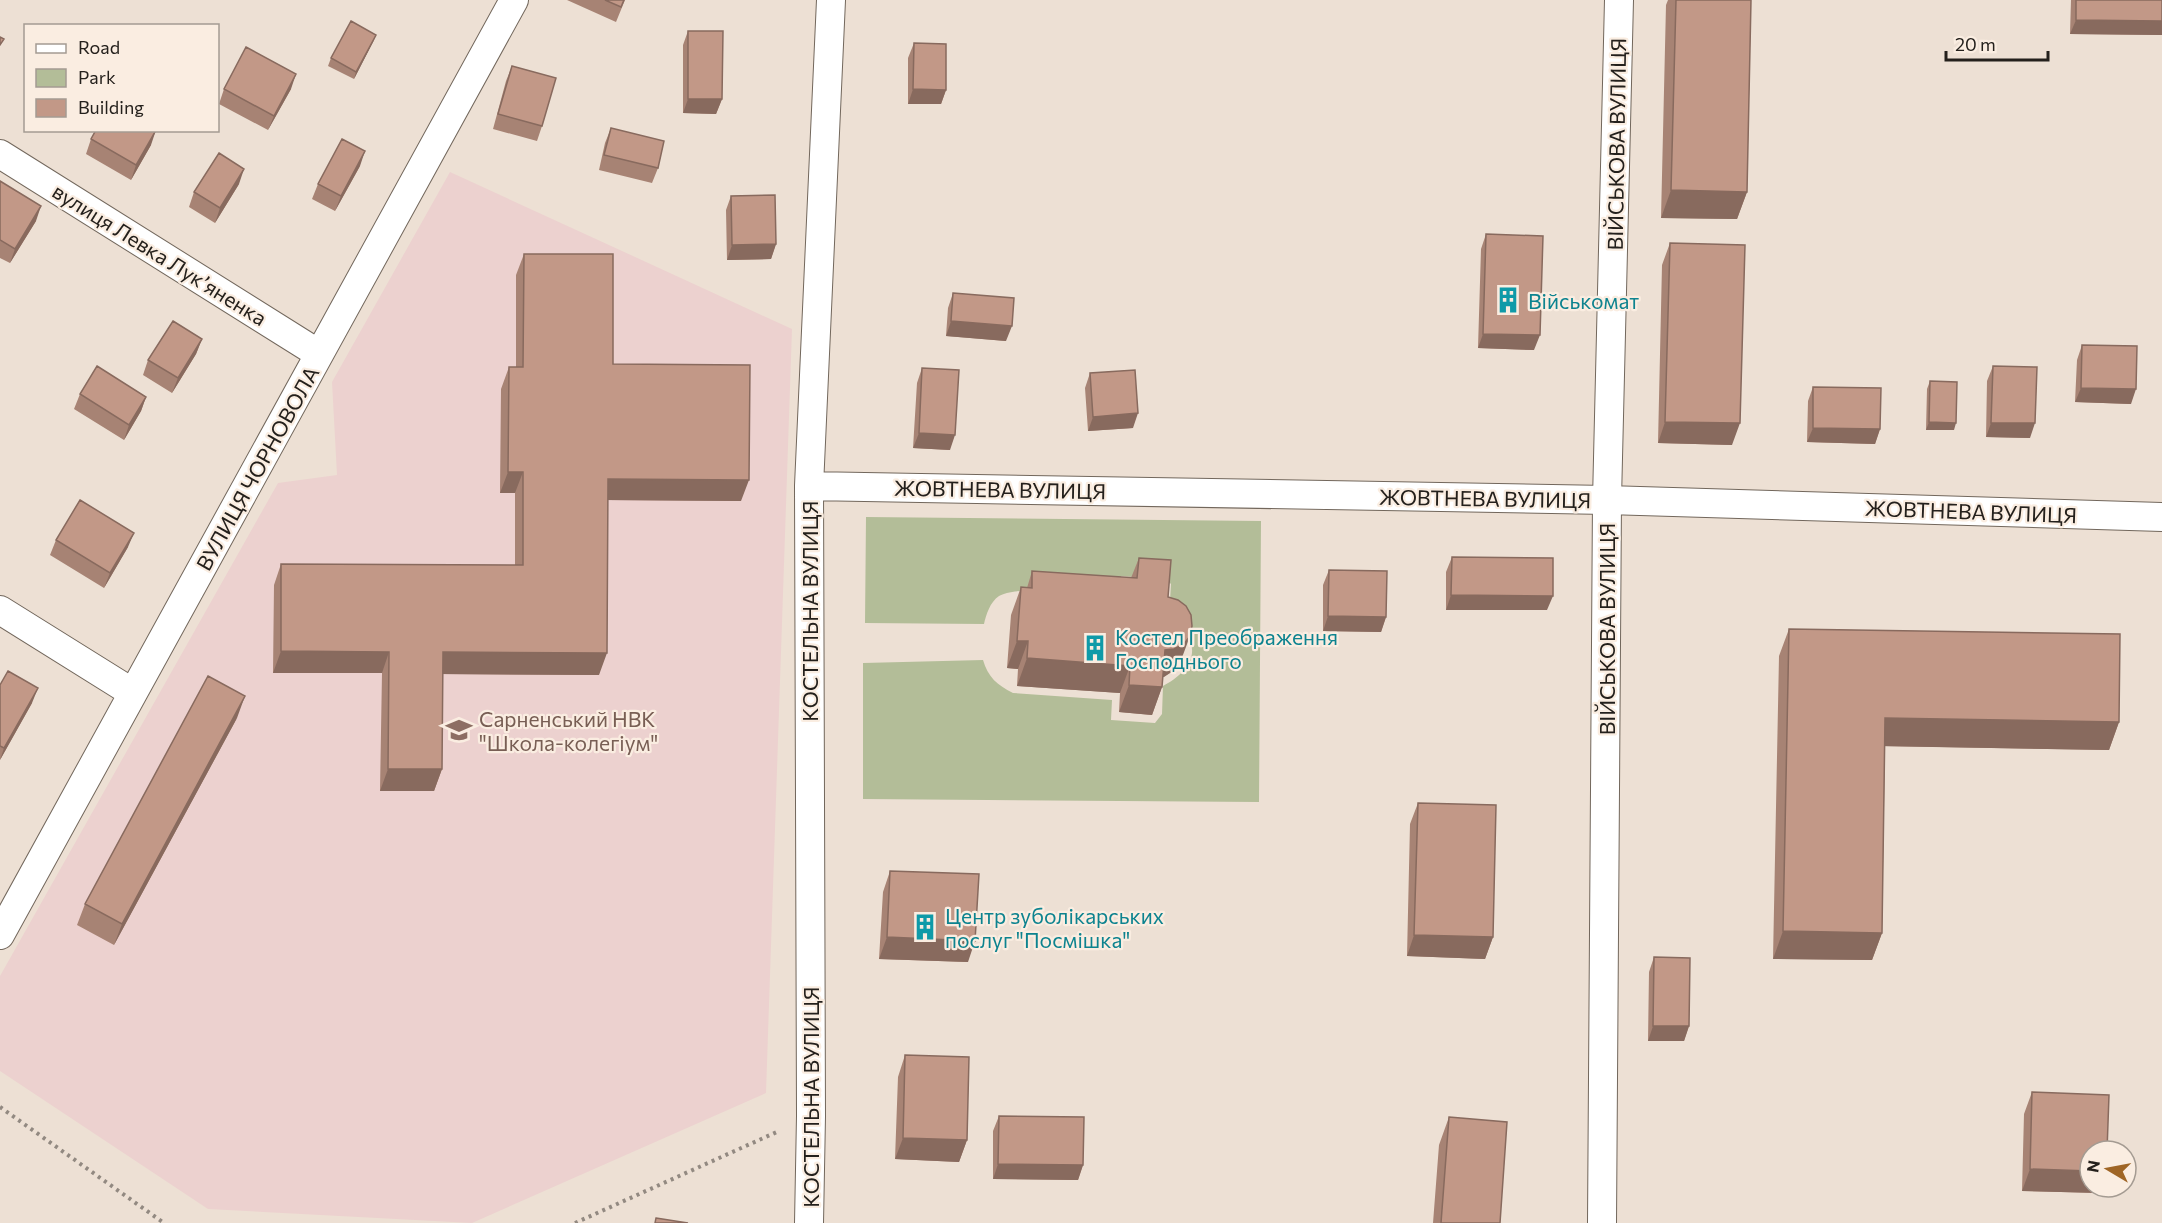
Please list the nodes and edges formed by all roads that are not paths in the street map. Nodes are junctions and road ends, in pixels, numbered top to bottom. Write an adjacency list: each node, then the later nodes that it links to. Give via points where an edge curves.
1 (514, 0): 5 (street, ВУЛИЦЯ ЧОРНОВОЛА)
2 (831, 0): 6 (street, КОСТЕЛЬНА ВУЛИЦЯ)
3 (1619, 0): 7 (street, ВІЙСЬКОВА ВУЛИЦЯ)
4 (0, 154): 5 (street, вулиця Левка Лукʼяненка)
5 (320, 354): 10 (street, ВУЛИЦЯ ЧОРНОВОЛА)
6 (809, 486): 7 (street, ЖОВТНЕВА ВУЛИЦЯ); 12 (street, КОСТЕЛЬНА ВУЛИЦЯ)
7 (1607, 500): 8 (street, ЖОВТНЕВА ВУЛИЦЯ); 13 (street, ВІЙСЬКОВА ВУЛИЦЯ)
8 (2162, 516)
9 (0, 610): 10 (street)
10 (133, 693): 11 (street, ВУЛИЦЯ ЧОРНОВОЛА)
11 (0, 935)
12 (809, 1223)
13 (1602, 1223)

